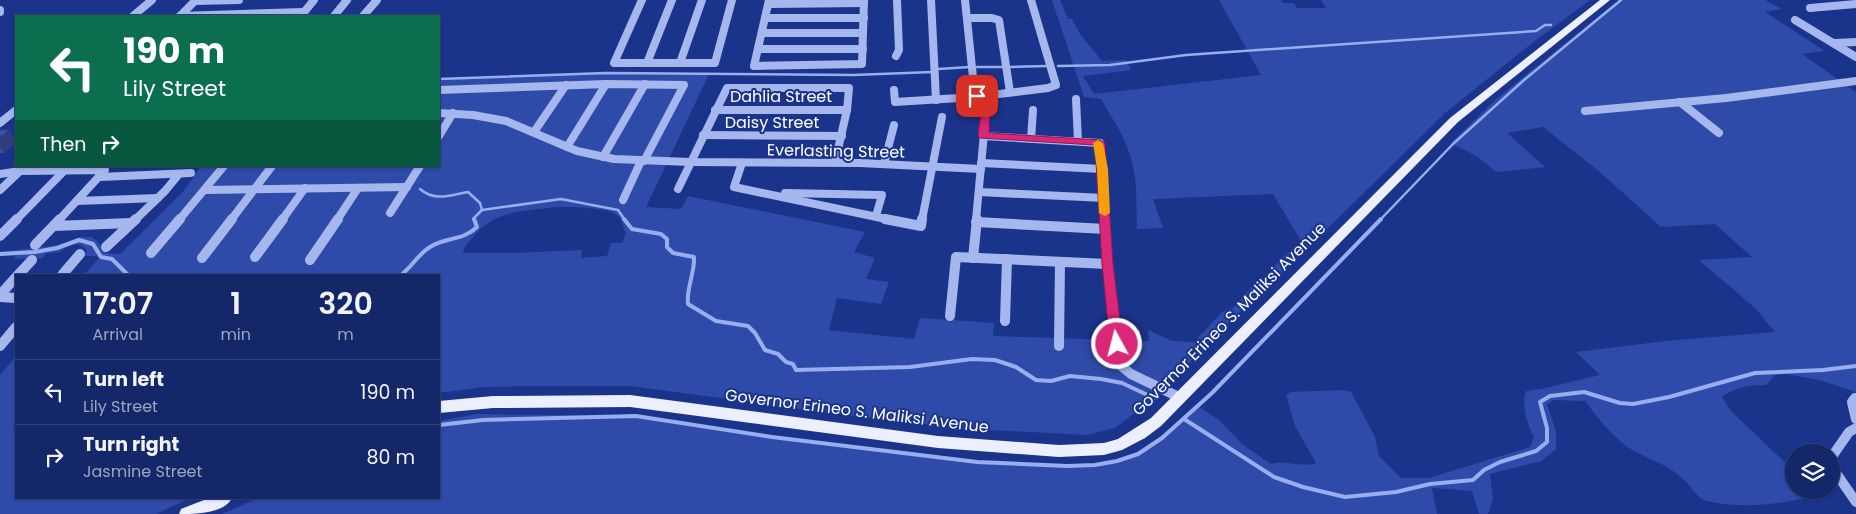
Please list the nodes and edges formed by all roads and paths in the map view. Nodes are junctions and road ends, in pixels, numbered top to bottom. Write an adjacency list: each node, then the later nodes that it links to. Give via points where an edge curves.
1 (152, 0): 23 (street)
2 (240, 0): 15 (street)
3 (314, 0): 22 (street)
4 (347, 0): 26 (street)
5 (377, 0): 27 (street)
6 (642, 0): 40 (street, via 614,63)
7 (672, 0): 40 (street)
8 (702, 0): 41 (street)
9 (732, 0): 41 (street, via 715,63)
10 (897, 0): 38 (street, via 899,50)
11 (931, 0): 52 (street)
12 (966, 0): 30 (street)
13 (1031, 0): 49 (street, via 1056,85)
14 (1606, 0): 135 (main road, Governor Erineo S. Maliksi Avenue, via 1454,120)
15 (195, 1): 24 (street)
16 (769, 2): 17 (street); 28 (street)
17 (802, 2): 18 (street)
18 (835, 2): 19 (street)
19 (864, 2): 29 (street)
20 (1856, 4): 21 (street)
21 (1810, 8)
22 (302, 14): 25 (street)
23 (134, 15)
24 (181, 15)
25 (241, 15)
26 (335, 15)
27 (364, 15)
28 (765, 18): 29 (street); 32 (street)
29 (864, 18): 33 (street)
30 (968, 18): 49 (street, via 999,20); 50 (street)
31 (1795, 20): 35 (street)
32 (762, 33): 33 (street); 36 (street)
33 (863, 33): 37 (street)
34 (1856, 42): 35 (street)
35 (1835, 43): 39 (street)
36 (758, 49): 37 (street); 42 (street)
37 (863, 49): 42 (street, via 862,64)
38 (896, 56)
39 (1856, 56)
40 (647, 63): 41 (street)
41 (680, 63)
42 (754, 66)
43 (1856, 81): 53 (street)
44 (606, 84): 45 (street); 46 (street); 72 (street)
45 (645, 84): 73 (street); 74 (street, via 684,85)
46 (566, 85): 47 (street); 64 (street)
47 (440, 90)
48 (894, 90): 52 (street, via 895,102)
49 (1010, 92): 50 (street)
50 (976, 97): 52 (street); 69 (street, via 986,112)
51 (1076, 99): 71 (street)
52 (936, 100)
53 (1680, 102): 58 (street); 65 (street)
54 (715, 110): 55 (street, Dahlia Street); 55 (street, via 727,88 849,88); 67 (street)
55 (847, 110): 68 (street)
56 (1033, 110): 70 (street)
57 (15, 111): 62 (street)
58 (1586, 112)
59 (440, 113): 60 (street, Everlasting Street)
60 (452, 113): 64 (street, Everlasting Street, via 506,121); 66 (street)
61 (942, 117): 83 (street)
62 (0, 123)
63 (894, 125): 78 (street)
64 (534, 132): 72 (street, Everlasting Street)
65 (1719, 133)
66 (440, 134)
67 (703, 135): 68 (street, Daisy Street); 75 (street)
68 (842, 136): 76 (street)
69 (983, 136): 70 (street); 79 (street)
70 (1031, 139): 71 (street)
71 (1078, 141): 85 (street, via 1100,143)
72 (567, 147): 73 (street, Everlasting Street)
73 (603, 157): 74 (street, Everlasting Street)
74 (642, 161): 75 (street, Everlasting Street); 103 (street)
75 (690, 162): 77 (street, Everlasting Street); 96 (street)
76 (835, 162): 77 (street, Everlasting Street); 78 (street, Everlasting Street)
77 (742, 163): 100 (street, via 734,187)
78 (884, 164): 83 (street, Everlasting Street)
79 (981, 166): 83 (street, Everlasting Street); 85 (street, Everlasting Street); 99 (street)
80 (223, 167): 98 (street)
81 (271, 167): 95 (street)
82 (419, 167): 92 (street)
83 (932, 167): 106 (street, via 921,226)
84 (0, 169): 87 (street)
85 (1102, 169): 102 (street)
86 (64, 170): 87 (street); 91 (street, via 105,170); 111 (street)
87 (18, 171): 88 (street); 97 (street)
88 (0, 174)
89 (178, 174): 90 (street); 91 (street); 101 (street)
90 (191, 174)
91 (100, 177): 104 (street)
92 (407, 187): 94 (street); 105 (street)
93 (305, 188): 94 (street); 95 (street); 116 (street)
94 (358, 188): 121 (street)
95 (256, 189): 98 (street); 117 (street)
96 (678, 189)
97 (0, 190)
98 (206, 190): 114 (street)
99 (979, 192): 102 (street); 107 (street)
100 (764, 193): 106 (street); 106 (street, via 882,195)
101 (158, 198): 104 (street); 108 (street)
102 (1104, 198): 110 (street)
103 (623, 200)
104 (77, 201): 109 (street)
105 (390, 213)
106 (876, 216)
107 (976, 222): 110 (street); 118 (street)
108 (132, 223): 109 (street); 113 (street)
109 (54, 226): 112 (street)
110 (1106, 228): 123 (street)
111 (1, 234)
112 (35, 245)
113 (106, 247)
114 (151, 253)
115 (80, 254): 125 (street)
116 (255, 256)
117 (202, 258)
118 (973, 258): 119 (street); 129 (street, via 956,257)
119 (1007, 259): 122 (street); 130 (street)
120 (32, 260): 124 (street)
121 (310, 260)
122 (1060, 262): 123 (street); 134 (street)
123 (1108, 264): 135 (street, via 1120,365)
124 (19, 274)
125 (63, 274)
126 (15, 278): 127 (street)
127 (0, 296): 128 (street)
128 (15, 298)
129 (950, 316)
130 (1005, 321)
131 (14, 330): 132 (street); 133 (street)
132 (0, 332)
133 (0, 346)
134 (1059, 346)
135 (1181, 398): 137 (main road, Governor Erineo S. Maliksi Avenue, via 1156,422 1122,444 1085,451 938,442 630,401 493,402)
136 (1855, 398): 138 (street, via 1852,402)
137 (440, 407)
138 (1856, 419)
139 (1856, 428): 141 (street, via 1849,432 1832,458 1836,473)
140 (222, 499): 142 (main road)
141 (1856, 502)
142 (188, 514)

